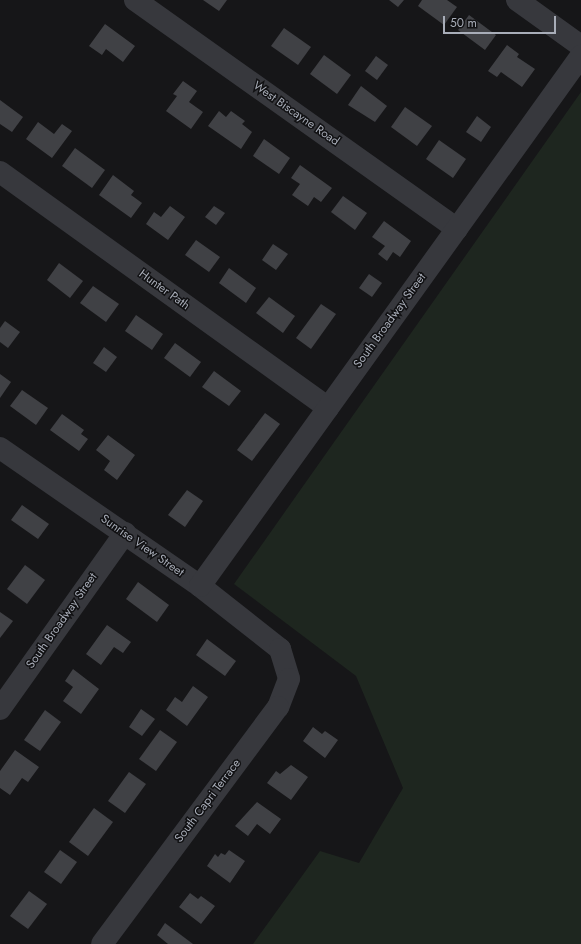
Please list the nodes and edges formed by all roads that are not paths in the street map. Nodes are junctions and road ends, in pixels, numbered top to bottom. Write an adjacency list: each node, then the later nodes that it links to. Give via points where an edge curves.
1 (135, 0): 6 (street, West Biscayne Road)
2 (517, 0): 3 (street)
3 (581, 46)
4 (581, 56): 6 (street, South Broadway Street)
5 (0, 172): 7 (street, Hunter Path)
6 (457, 229): 7 (street, South Broadway Street)
7 (328, 408): 10 (street, South Broadway Street)
8 (0, 448): 9 (street, Sunrise View Street)
9 (125, 533): 10 (street, Sunrise View Street); 12 (street, South Broadway Street)
10 (200, 586): 11 (street, Sunrise View Street)
11 (280, 649): 13 (street, South Capri Terrace, via 289,679 278,707)
12 (0, 709)
13 (102, 944)

